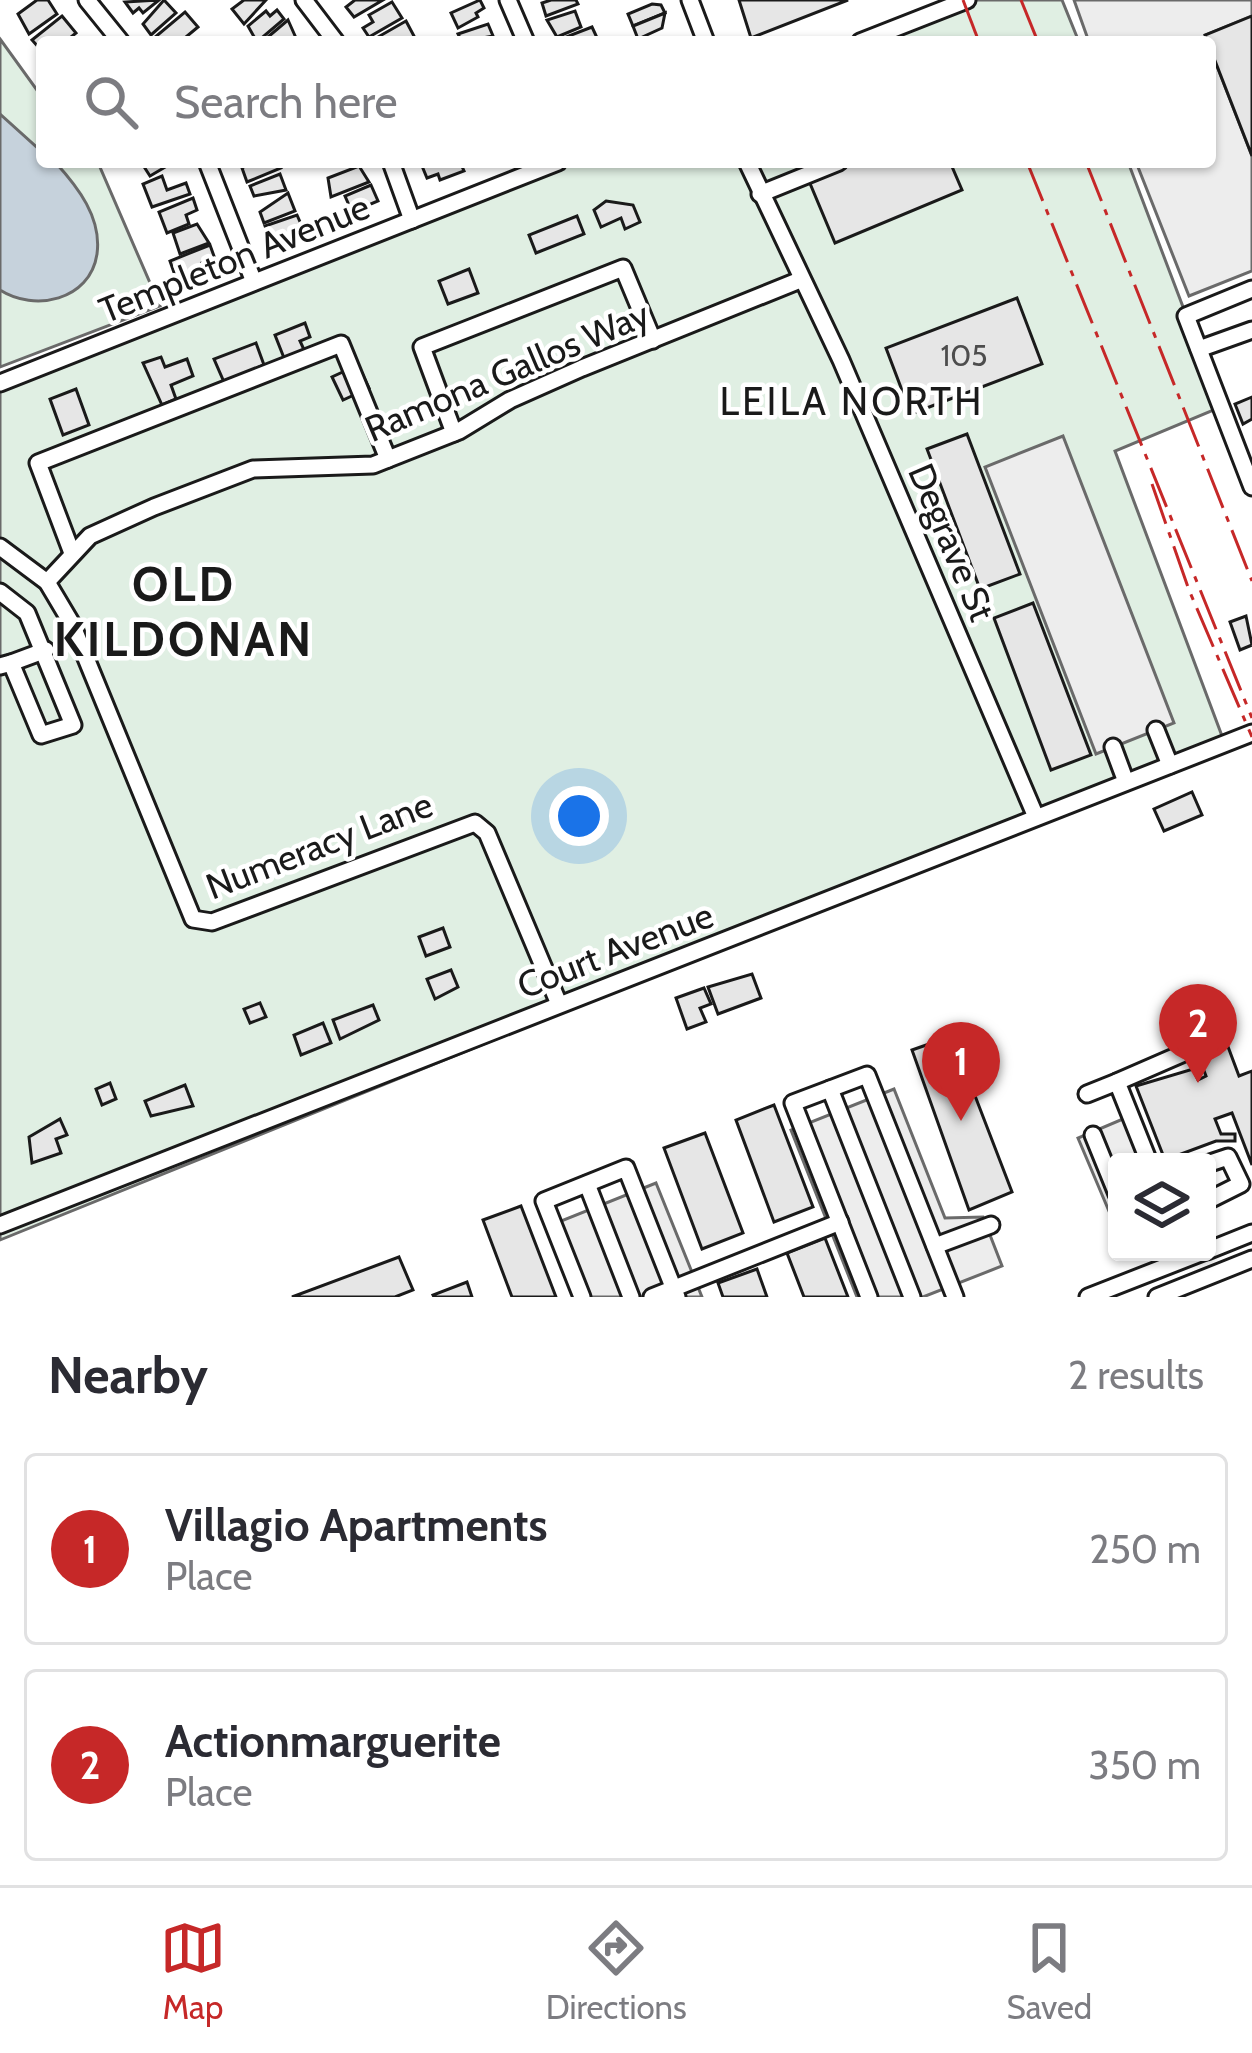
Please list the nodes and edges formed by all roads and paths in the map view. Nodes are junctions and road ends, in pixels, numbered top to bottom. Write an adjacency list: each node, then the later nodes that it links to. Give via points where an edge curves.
1 (87, 0): 6 (street)
2 (304, 0): 7 (street)
3 (508, 0): 8 (street)
4 (967, 0): 10 (street)
5 (694, 1): 9 (street)
6 (116, 36)
7 (331, 36)
8 (523, 36)
9 (704, 36)
10 (875, 36)
11 (209, 168): 19 (street)
12 (393, 168): 17 (street)
13 (543, 168): 17 (street, Templeton Avenue)
14 (749, 168): 16 (street, Degrave St)
15 (824, 168): 16 (street)
16 (760, 194): 18 (street, Degrave St)
17 (412, 220): 19 (street, Templeton Avenue)
18 (800, 280): 22 (street, Ramona Gallos Way); 39 (street, Degrave St)
19 (254, 282): 24 (street, Templeton Avenue)
20 (1252, 289): 23 (street, via 1186,316)
21 (1252, 330): 23 (street)
22 (653, 340): 25 (street, Ramona Gallos Way, via 510,400); 25 (street, via 623,268 422,347)
23 (1199, 349): 27 (street)
24 (0, 383)
25 (454, 433): 26 (street, Ramona Gallos Way)
26 (388, 459): 29 (street, Ramona Gallos Way, via 253,469 118,522); 29 (street, via 340,344 38,464)
27 (1252, 487)
28 (0, 547): 30 (street, Numeracy Lane)
29 (72, 553): 30 (street, Ramona Gallos Way)
30 (46, 582): 40 (street, Numeracy Lane, via 72,624 193,919 212,922 475,823 487,833)
31 (0, 592): 32 (street, via 27,614)
32 (46, 650): 33 (street); 33 (street, via 73,725 41,735)
33 (5, 664)
34 (1156, 730): 37 (street)
35 (1252, 733): 37 (street, Court Avenue)
36 (1113, 747): 38 (street)
37 (1170, 765): 38 (street, Court Avenue)
38 (1126, 782): 39 (street, Court Avenue)
39 (1036, 818): 40 (street, Court Avenue)
40 (560, 1004): 52 (street, Court Avenue)
41 (1186, 1052): 42 (street)
42 (1117, 1082): 44 (street); 46 (street)
43 (830, 1089): 51 (street, via 793,1102); 55 (street, via 867,1075); 64 (street)
44 (1087, 1094)
45 (1093, 1135): 48 (street)
46 (1145, 1153)
47 (1216, 1161): 50 (street, via 1228,1157 1241,1184)
48 (1108, 1172)
49 (587, 1184): 59 (street, via 626,1168); 60 (street, via 544,1201); 61 (street)
50 (1216, 1197)
51 (840, 1222): 59 (street); 63 (street)
52 (0, 1225)
53 (991, 1225): 55 (street)
54 (1252, 1233): 56 (street)
55 (935, 1246): 65 (street)
56 (1216, 1246)
57 (1252, 1259): 67 (street)
58 (1176, 1261): 66 (street)
59 (676, 1293): 62 (street)
60 (582, 1297)
61 (631, 1297)
62 (652, 1297)
63 (869, 1297)
64 (912, 1297)
65 (955, 1297)
66 (1088, 1297)
67 (1157, 1297)

